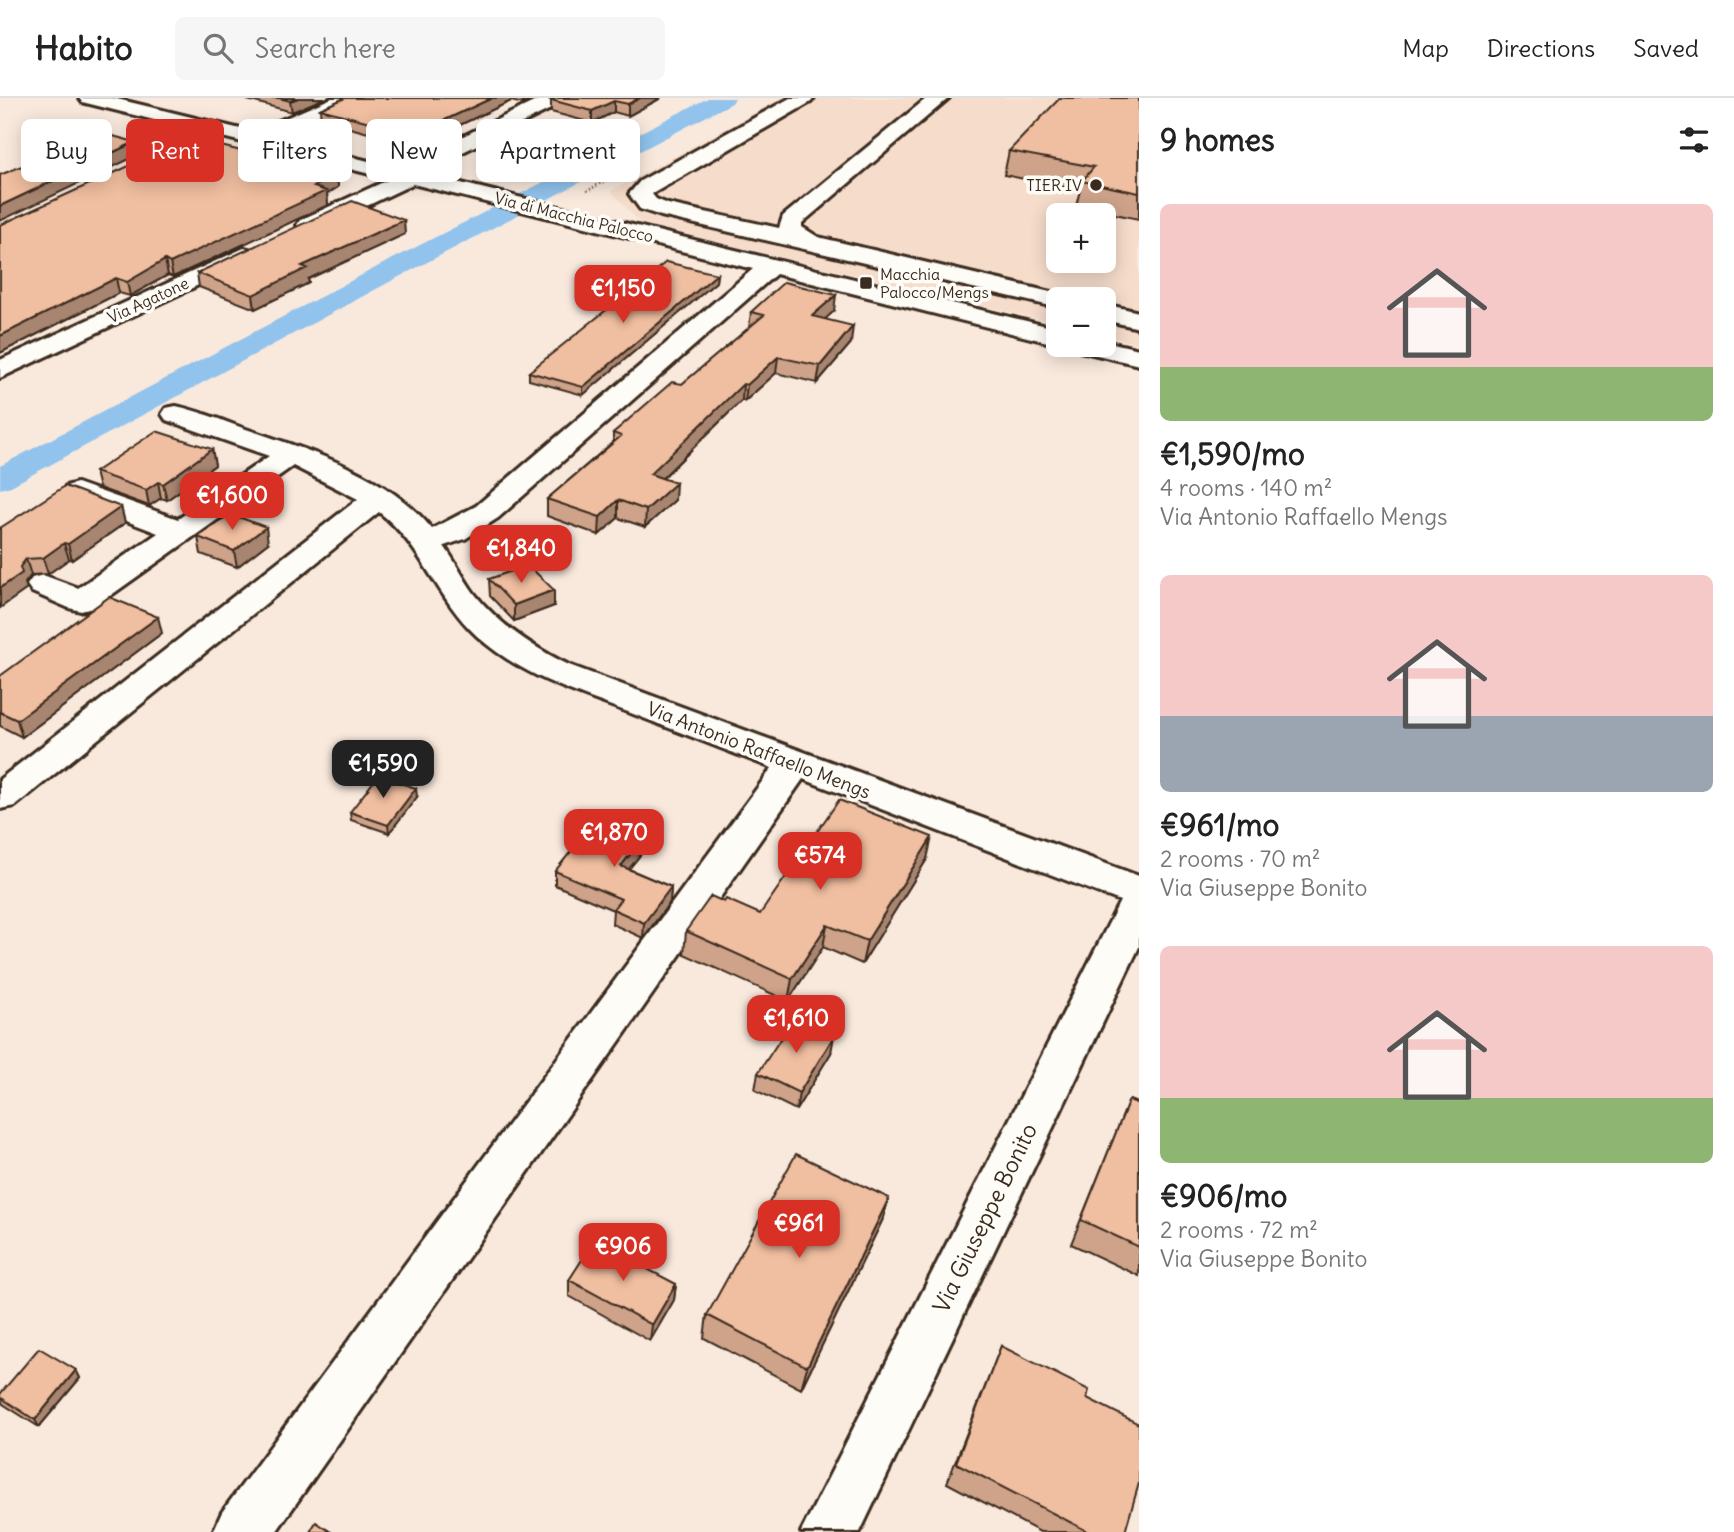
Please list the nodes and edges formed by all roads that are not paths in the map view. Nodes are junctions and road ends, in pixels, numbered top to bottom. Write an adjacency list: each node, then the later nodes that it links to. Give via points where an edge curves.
1 (89, 98): 6 (street, Via di Macchia Palocco)
2 (349, 98): 8 (street)
3 (558, 98): 9 (street)
4 (804, 98): 13 (street, via 640,194 661,209)
5 (939, 98): 13 (street, via 791,221 790,230)
6 (130, 102): 7 (street, Via di Macchia Palocco)
7 (183, 119)
8 (301, 119)
9 (462, 147)
10 (394, 182): 12 (street)
11 (431, 182): 15 (street, Via di Macchia Palocco)
12 (286, 235)
13 (810, 242): 16 (street)
14 (261, 247): 22 (street, Via Agatone)
15 (771, 266): 19 (street, Via di Macchia Palocco); 28 (street, via 481,516)
16 (1046, 298)
17 (1116, 315): 18 (street)
18 (1139, 320)
19 (1046, 334)
20 (1116, 351): 21 (street)
21 (1139, 357)
22 (0, 370)
23 (176, 414): 24 (street, Via Antonio Raffaello Mengs)
24 (289, 455): 26 (street, Via Antonio Raffaello Mengs); 27 (street)
25 (89, 487): 27 (street)
26 (378, 498): 28 (street, Via Antonio Raffaello Mengs, via 404,517); 31 (street)
27 (189, 525): 29 (street, via 81,601)
28 (426, 542): 30 (street, Via Antonio Raffaello Mengs, via 468,607 525,656 571,679)
29 (43, 585)
30 (794, 764): 32 (street, Via Antonio Raffaello Mengs); 34 (street)
31 (2, 797)
32 (1139, 892)
33 (1139, 904): 35 (street, Via Giuseppe Bonito)
34 (242, 1532)
35 (830, 1532)

